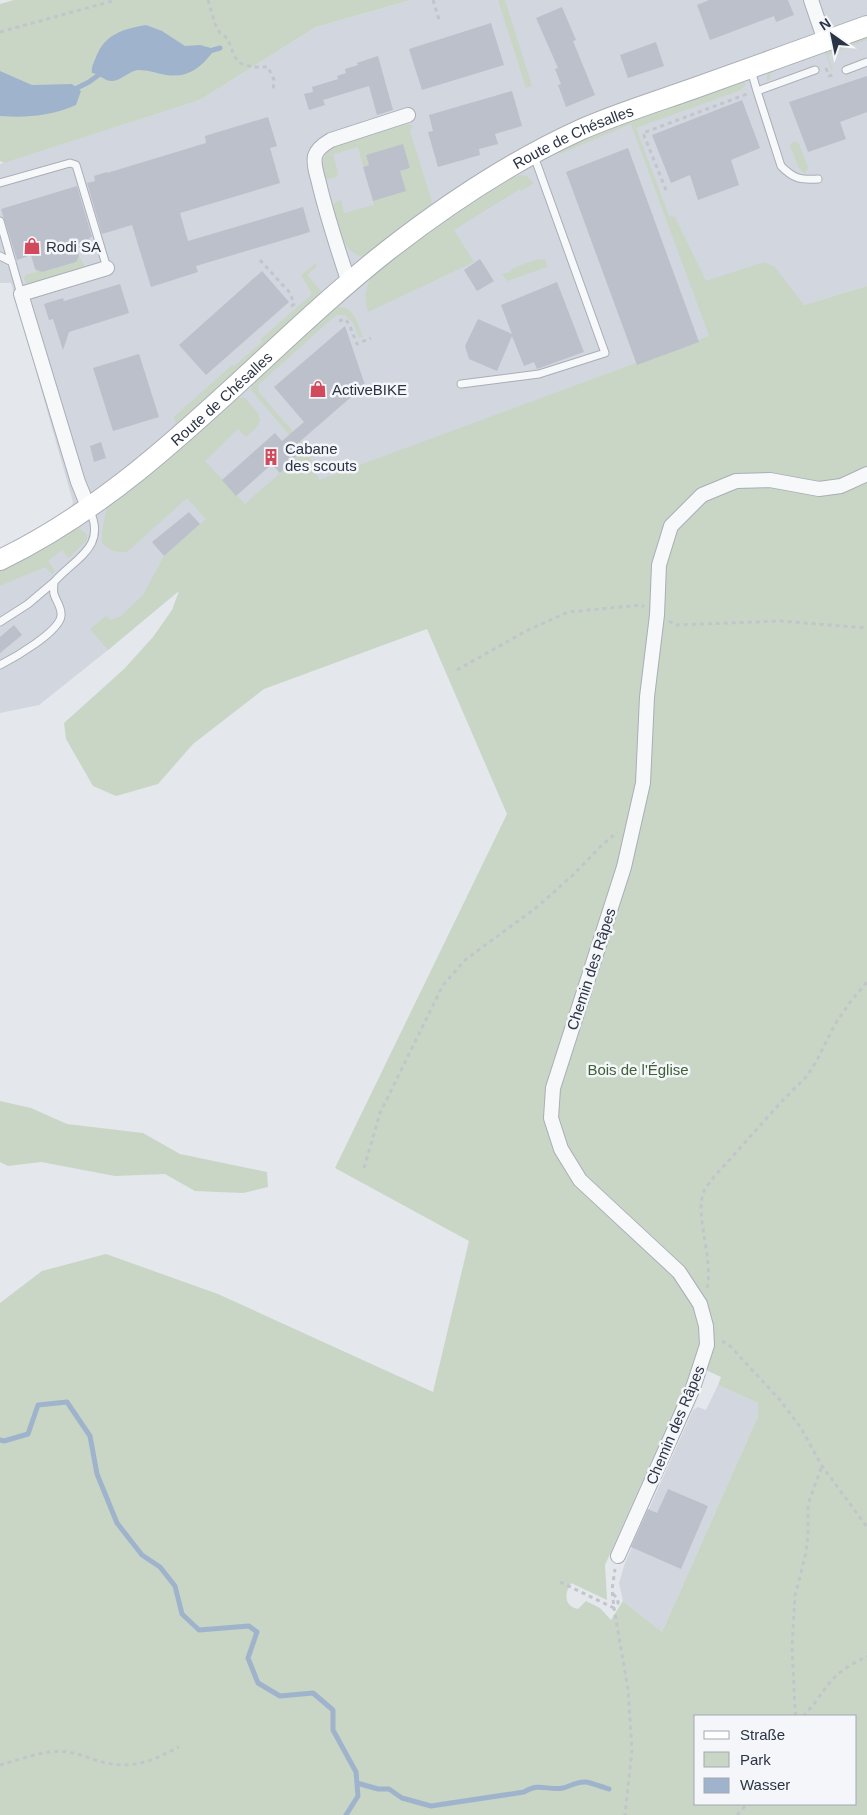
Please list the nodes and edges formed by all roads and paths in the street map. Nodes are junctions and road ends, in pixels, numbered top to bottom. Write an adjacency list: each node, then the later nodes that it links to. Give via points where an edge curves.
1 (116, 0): 7 (path)
2 (208, 0): 14 (path, via 214,24 231,44 234,56 244,66 268,67 274,80)
3 (433, 0): 5 (path)
4 (811, 0): 8 (street)
5 (440, 23)
6 (867, 26): 8 (street, Route de Chésalles)
7 (0, 32)
8 (825, 41): 10 (street, Route de Chésalles)
9 (867, 62): 12 (lane)
10 (750, 68): 13 (lane); 16 (street, Route de Chésalles, via 582,129)
11 (815, 70): 13 (lane)
12 (846, 70)
13 (757, 91): 17 (lane, via 781,166 802,179); 19 (path, via 643,133)
14 (273, 92)
15 (408, 115): 25 (street, via 330,140 316,153 314,162 321,190)
16 (532, 153): 25 (street, Route de Chésalles, via 446,207); 30 (lane, via 605,353 539,374)
17 (818, 178)
18 (0, 183): 24 (lane, via 70,163 76,165)
19 (666, 190)
20 (0, 221): 23 (lane)
21 (0, 256): 23 (lane)
22 (260, 260): 27 (path, via 290,294 294,304)
23 (12, 262): 26 (lane)
24 (107, 268): 26 (street)
25 (349, 283): 32 (street, Route de Chésalles, via 154,458)
26 (21, 294): 32 (street)
27 (289, 308)
28 (339, 321): 29 (path, via 344,319 349,324 357,344)
29 (371, 338)
30 (461, 384)
31 (867, 474): 35 (street, Chemin des Râpes, via 841,486 819,489 770,480 736,481 702,495 670,526 659,565)
32 (89, 509): 33 (street, Route de Chésalles); 34 (lane, via 94,526 90,548)
33 (0, 560)
34 (54, 582): 36 (lane); 38 (lane, via 61,617 57,626)
35 (657, 615): 37 (path, via 675,625 780,621); 39 (path, via 642,605 568,612 526,630); 40 (street, Chemin des Râpes, via 647,697 643,782)
36 (0, 622)
37 (867, 628)
38 (0, 665)
39 (456, 670)
40 (634, 822): 42 (path, via 600,847 537,907 465,960 444,985 380,1113); 43 (street, Chemin des Râpes, via 624,867 553,1088 551,1118 561,1149 580,1180 679,1272)
41 (867, 982): 43 (path, via 835,1024 807,1076 782,1100 704,1191 701,1208 709,1274)
42 (364, 1168)
43 (700, 1304): 44 (street, Chemin des Râpes)
44 (707, 1336): 45 (path, via 730,1346 780,1400 801,1428); 47 (street, Chemin des Râpes, via 694,1388)
45 (822, 1466): 46 (path); 51 (path, via 808,1504 806,1553 795,1596 792,1647)
46 (867, 1527)
47 (618, 1556): 49 (path, via 614,1574)
48 (560, 1582): 49 (path)
49 (614, 1608): 56 (path, via 628,1689 632,1750)
50 (867, 1656): 52 (path, via 834,1677)
51 (796, 1715)
52 (804, 1715)
53 (179, 1747): 54 (path, via 134,1765 106,1763 68,1752 35,1754)
54 (0, 1765)
55 (746, 1805): 57 (path)
56 (625, 1815)
57 (737, 1815)

